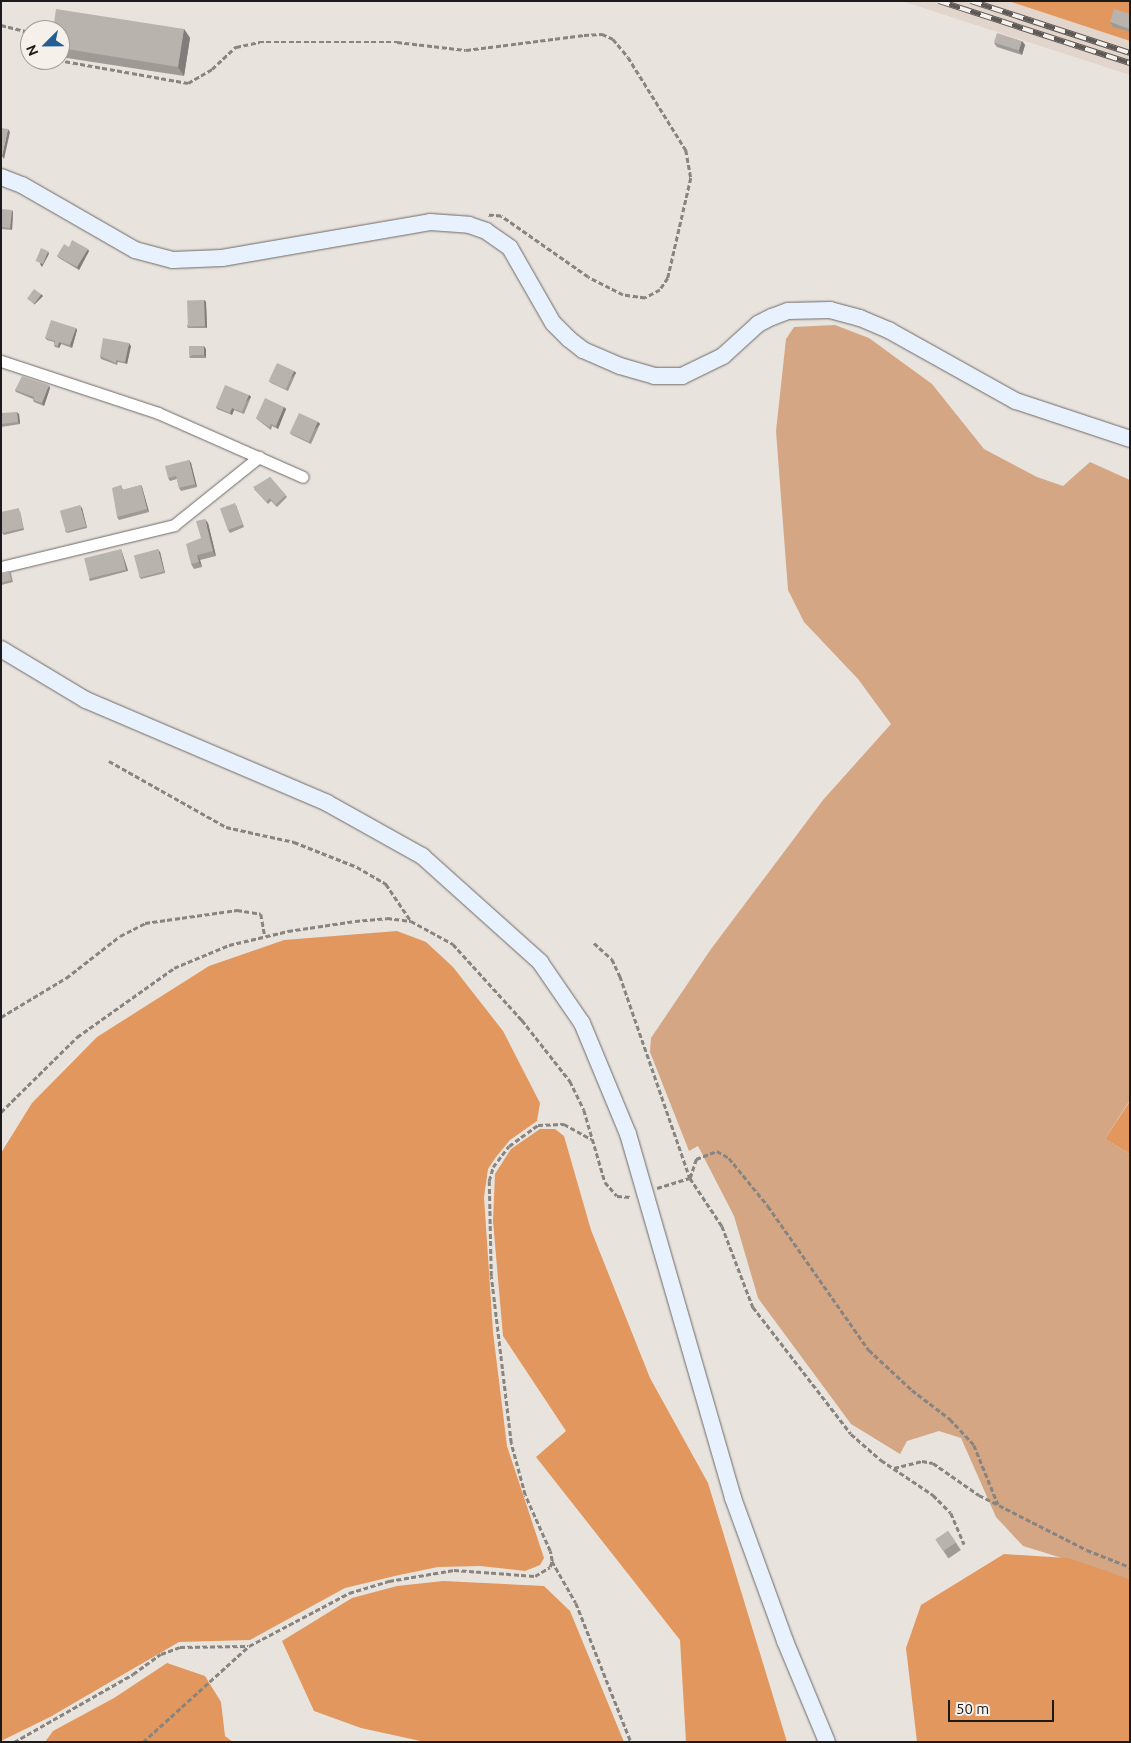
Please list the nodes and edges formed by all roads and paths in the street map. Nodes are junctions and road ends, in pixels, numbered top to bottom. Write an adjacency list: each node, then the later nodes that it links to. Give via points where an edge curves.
1 (1, 25): 2 (path)
2 (20, 30)
3 (70, 62): 5 (path, via 188,83 212,69 236,47 259,42 396,42 466,50 584,35 602,34 613,39 686,150 690,178 668,278 660,290 645,298 622,295 588,277 501,216 488,214)
4 (1, 177): 5 (street, via 22,185 135,250 173,260 222,258 430,222)
5 (469, 225): 7 (street, via 497,237 510,248 553,323 569,339 583,350 620,366 654,376 682,376 722,356 758,324 772,317 788,310 830,310 890,331 1016,401)
6 (1, 361): 8 (street, via 158,413)
7 (1130, 438)
8 (258, 457): 9 (street); 10 (street, via 174,526)
9 (303, 477)
10 (1, 567)
11 (1, 649): 20 (street, via 86,700 327,803 422,856 540,962 582,1023 628,1134)
12 (109, 761): 13 (path, via 226,826 294,842 357,867 386,884)
13 (411, 921): 14 (path, via 388,918 355,921); 18 (path, via 453,944 522,1020 570,1081 584,1110)
14 (265, 936): 16 (path, via 261,914 237,910 145,923 120,936 59,982); 17 (path, via 229,945 174,968 77,1037)
15 (594, 943): 19 (path, via 612,959 620,976)
16 (1, 1017)
17 (1, 1112)
18 (591, 1139): 20 (path, via 605,1182 617,1196 632,1198); 24 (path, via 564,1124 538,1125 509,1146 493,1167 489,1181 491,1276 511,1443 525,1495)
19 (690, 1178): 20 (path); 21 (path, via 722,1226 753,1307 851,1434); 22 (path, via 696,1159 717,1152 729,1158 768,1206 869,1350 912,1390 950,1419 974,1445)
20 (645, 1192): 30 (street, via 733,1498 785,1641)
21 (893, 1468): 22 (path, via 934,1463 979,1495); 23 (path, via 940,1501 951,1513)
22 (998, 1504): 25 (path, via 1087,1550)
23 (964, 1544)
24 (552, 1561): 26 (path, via 545,1573 535,1576 454,1570 389,1581 349,1593); 29 (path, via 576,1603)
25 (1130, 1567)
26 (249, 1646): 27 (path, via 193,1646 167,1652); 28 (path)
27 (14, 1742)
28 (143, 1742)
29 (631, 1742)
30 (827, 1742)

